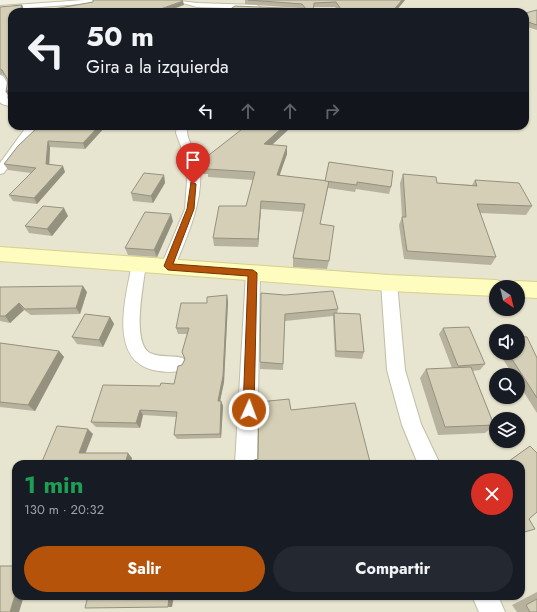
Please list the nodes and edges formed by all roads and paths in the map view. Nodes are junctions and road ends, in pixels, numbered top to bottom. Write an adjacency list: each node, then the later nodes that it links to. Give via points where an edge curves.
1 (109, 0): 4 (street)
2 (175, 0): 3 (street)
3 (197, 5): 5 (street); 6 (street)
4 (0, 8)
5 (188, 8)
6 (261, 8)
7 (0, 78): 8 (street, via 5,86 2,98)
8 (8, 103)
9 (29, 130): 11 (street)
10 (181, 130): 14 (street, via 194,166 191,209)
11 (0, 171)
12 (0, 254): 13 (main road)
13 (139, 264): 14 (main road); 20 (street, via 131,328 136,350 148,360)
14 (168, 266): 15 (main road)
15 (253, 273): 16 (main road); 21 (street)
16 (389, 283): 17 (main road); 22 (street, via 396,370 412,425)
17 (489, 288)
18 (525, 289): 19 (main road)
19 (537, 290)
20 (177, 364)
21 (246, 460)
22 (427, 460)
23 (487, 600): 24 (street)
24 (492, 612)

